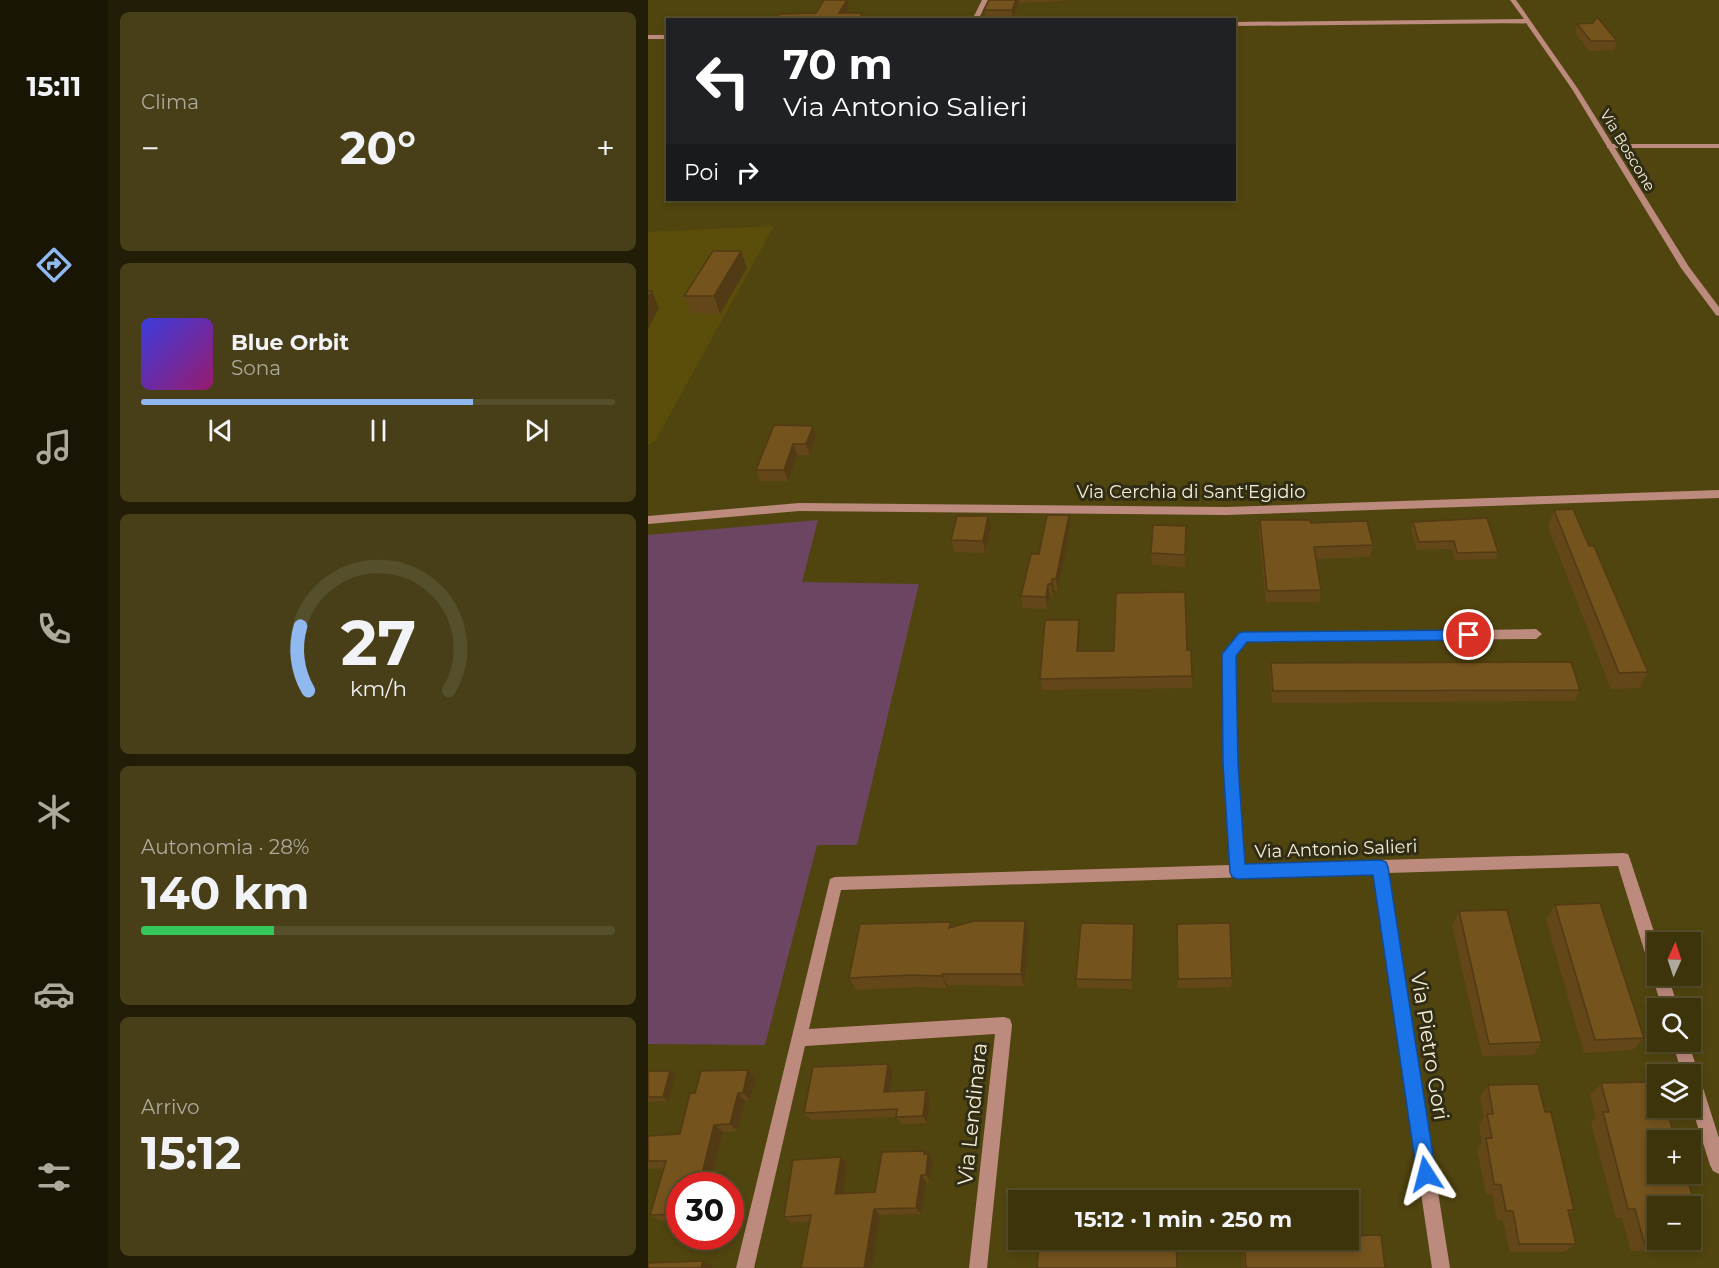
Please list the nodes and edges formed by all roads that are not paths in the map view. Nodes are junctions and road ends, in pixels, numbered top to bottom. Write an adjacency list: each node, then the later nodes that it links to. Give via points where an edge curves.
1 (984, 0): 3 (street)
2 (1513, 0): 4 (street, Via Boscone)
3 (976, 18)
4 (1526, 21): 5 (street); 8 (street, Via Boscone)
5 (1236, 24)
6 (648, 37): 7 (street)
7 (666, 37)
8 (1610, 146): 9 (street); 10 (street, Via Boscone, via 1685,268)
9 (1719, 146)
10 (1719, 313)
11 (1719, 494): 12 (street, Via Cerchia di Sant'Egidio, via 1226,511 798,507)
12 (648, 518)
13 (1536, 634): 15 (street, via 1243,637 1229,654)
14 (1380, 867): 15 (street, Via Antonio Salieri); 16 (street, Via Antonio Salieri, via 1623,859); 22 (street, Via Pietro Gori)
15 (1238, 872): 17 (street, Via Antonio Salieri, via 835,884)
16 (1647, 934)
17 (799, 1038): 20 (street); 21 (street, Via Lendinara, via 1004,1025)
18 (1701, 1109): 19 (street)
19 (1719, 1165)
20 (746, 1268)
21 (978, 1268)
22 (1441, 1268)

